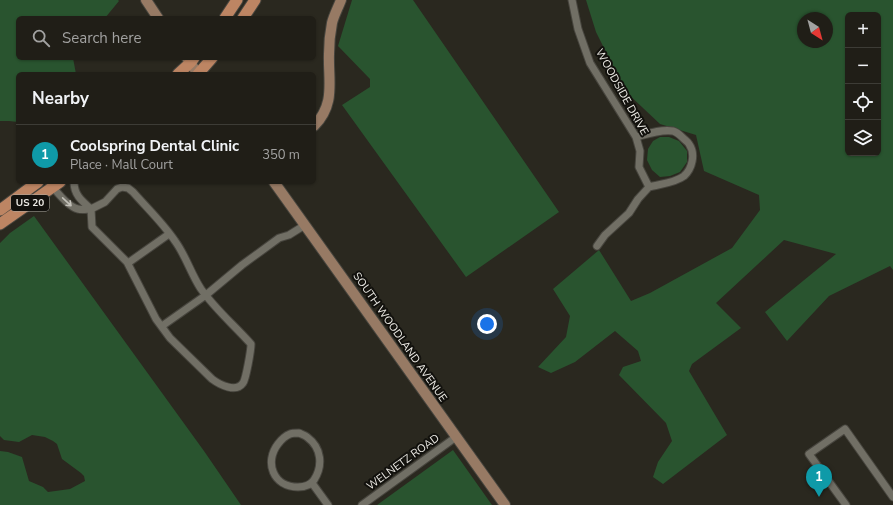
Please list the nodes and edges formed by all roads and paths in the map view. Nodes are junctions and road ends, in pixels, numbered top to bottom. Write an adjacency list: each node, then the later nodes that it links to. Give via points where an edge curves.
1 (146, 0): 6 (street)
2 (237, 0): 7 (main road)
3 (255, 0): 8 (main road)
4 (341, 0): 14 (street, via 332,24 329,101)
5 (572, 0): 15 (street, WOODSIDE DRIVE, via 578,29 590,63)
6 (157, 16)
7 (226, 16)
8 (244, 16)
9 (190, 60): 11 (main road); 12 (street)
10 (210, 60): 13 (main road)
11 (180, 72)
12 (197, 72)
13 (200, 72)
14 (316, 124)
15 (636, 137): 20 (street, WOODSIDE DRIVE, via 640,150 640,167); 20 (street, via 673,131 690,145 693,156 690,170 684,176 674,182)
16 (35, 184): 22 (main road, US 20)
17 (54, 184): 21 (street, one-way to 21, via 72,206 78,210); 23 (main road, US 20)
18 (74, 184): 21 (street, via 76,194)
19 (275, 184): 24 (street, SOUTH WOODLAND AVENUE)
20 (649, 187): 26 (street, via 629,213)
21 (91, 209): 25 (street, via 105,202 117,189 128,188); 27 (street, via 92,227)
22 (0, 210)
23 (0, 224)
24 (305, 225): 28 (street, via 279,238); 30 (street, SOUTH WOODLAND AVENUE)
25 (169, 234): 27 (street); 28 (street)
26 (597, 246)
27 (128, 263): 29 (street)
28 (206, 295): 29 (street); 29 (street, via 251,344 244,383 240,386 232,388 218,384 170,338)
29 (162, 326)
30 (456, 437): 34 (street, WELNETZ ROAD); 35 (street, SOUTH WOODLAND AVENUE)
31 (312, 483): 31 (street, via 318,474 319,453 307,436 299,433 290,434 274,448 272,469 284,484 305,487); 33 (street)
32 (893, 497): 36 (street, via 845,429 809,454)
33 (328, 505)
34 (362, 505)
35 (505, 505)
36 (846, 505)

